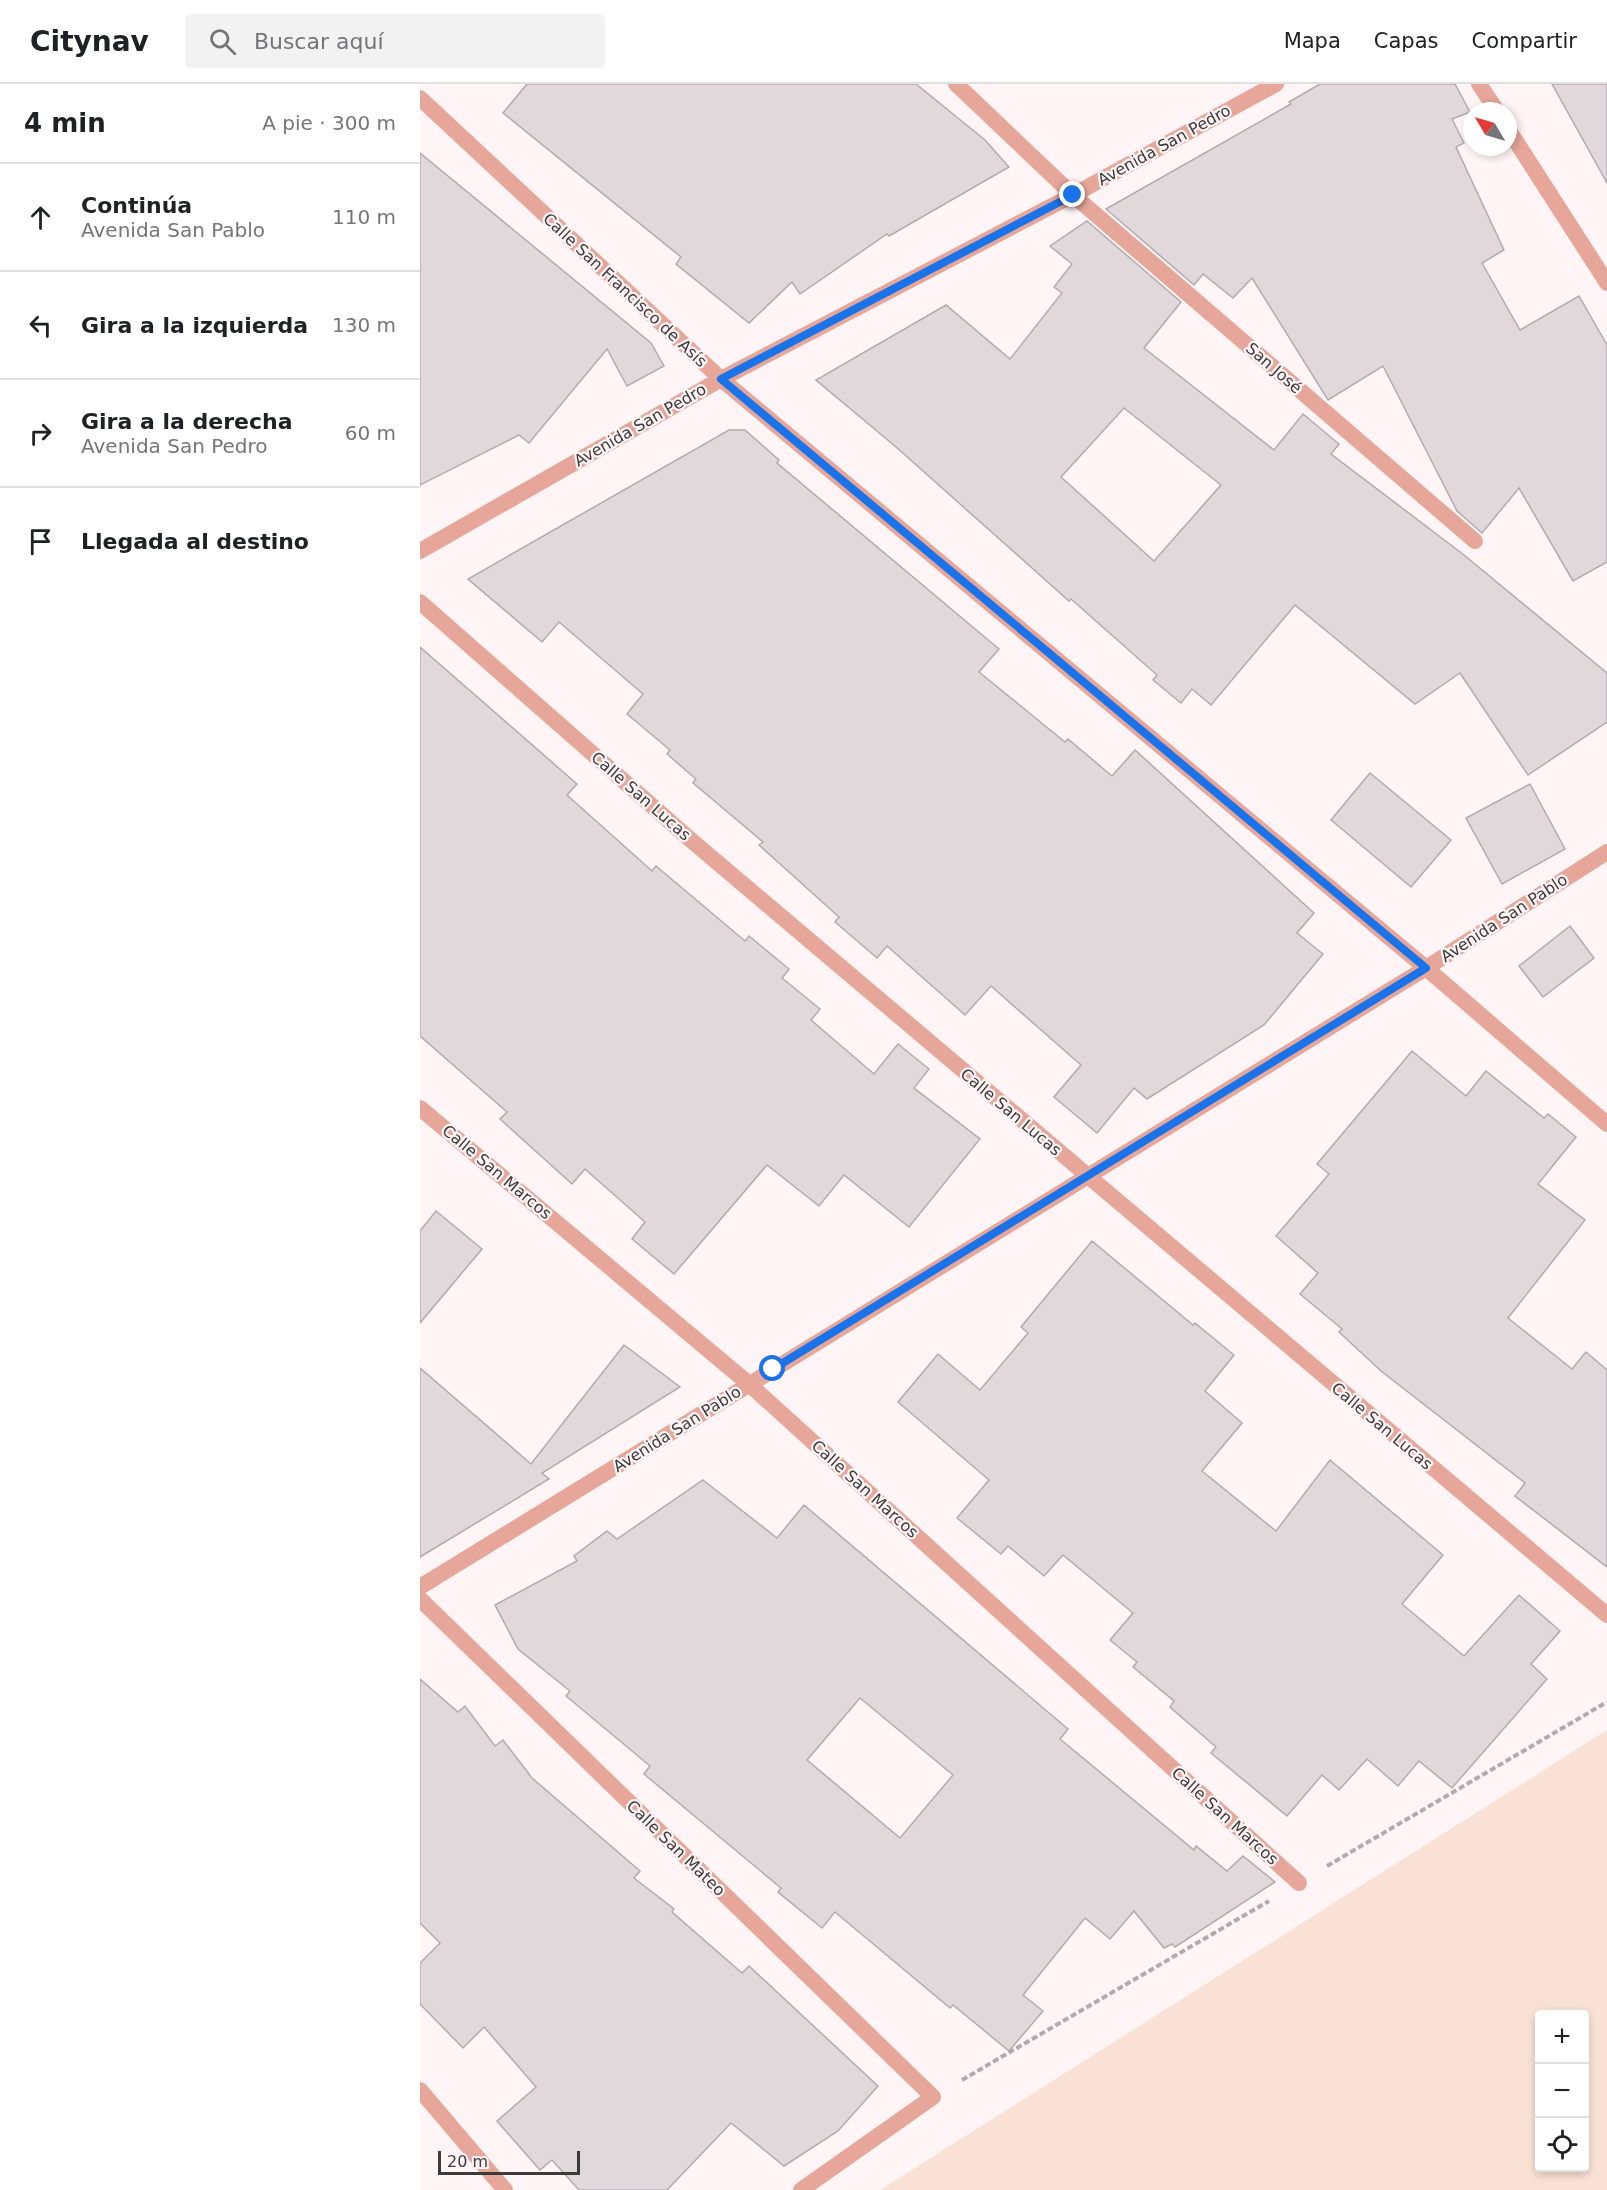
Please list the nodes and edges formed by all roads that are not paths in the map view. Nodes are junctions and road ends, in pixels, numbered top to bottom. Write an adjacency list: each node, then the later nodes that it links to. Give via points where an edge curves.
1 (956, 84): 7 (street, San José)
2 (1276, 84): 7 (street, Avenida San Pedro)
3 (1479, 84): 5 (street)
4 (420, 98): 9 (street, Calle San Francisco de Asís)
5 (1491, 102)
6 (1517, 143): 8 (street)
7 (1073, 195): 9 (street, Avenida San Pedro); 10 (street, San José)
8 (1607, 283)
9 (721, 379): 11 (street, Avenida San Pedro); 14 (street, Calle San Francisco de Asís)
10 (1475, 540)
11 (420, 551)
12 (420, 603): 17 (street, Calle San Lucas)
13 (1607, 852): 14 (street, Avenida San Pablo)
14 (1426, 968): 16 (street, Calle San Francisco de Asís); 17 (street, Avenida San Pablo)
15 (420, 1108): 18 (street, Calle San Marcos)
16 (1607, 1124)
17 (1085, 1176): 18 (street, Avenida San Pablo); 21 (street, Calle San Lucas)
18 (749, 1384): 19 (street, Avenida San Pablo); 22 (street, Calle San Marcos)
19 (420, 1587)
20 (420, 1599): 25 (street, Calle San Mateo, via 933,2097)
21 (1607, 1615)
22 (1299, 1883)
23 (420, 2090): 24 (street)
24 (505, 2190)
25 (801, 2190)

